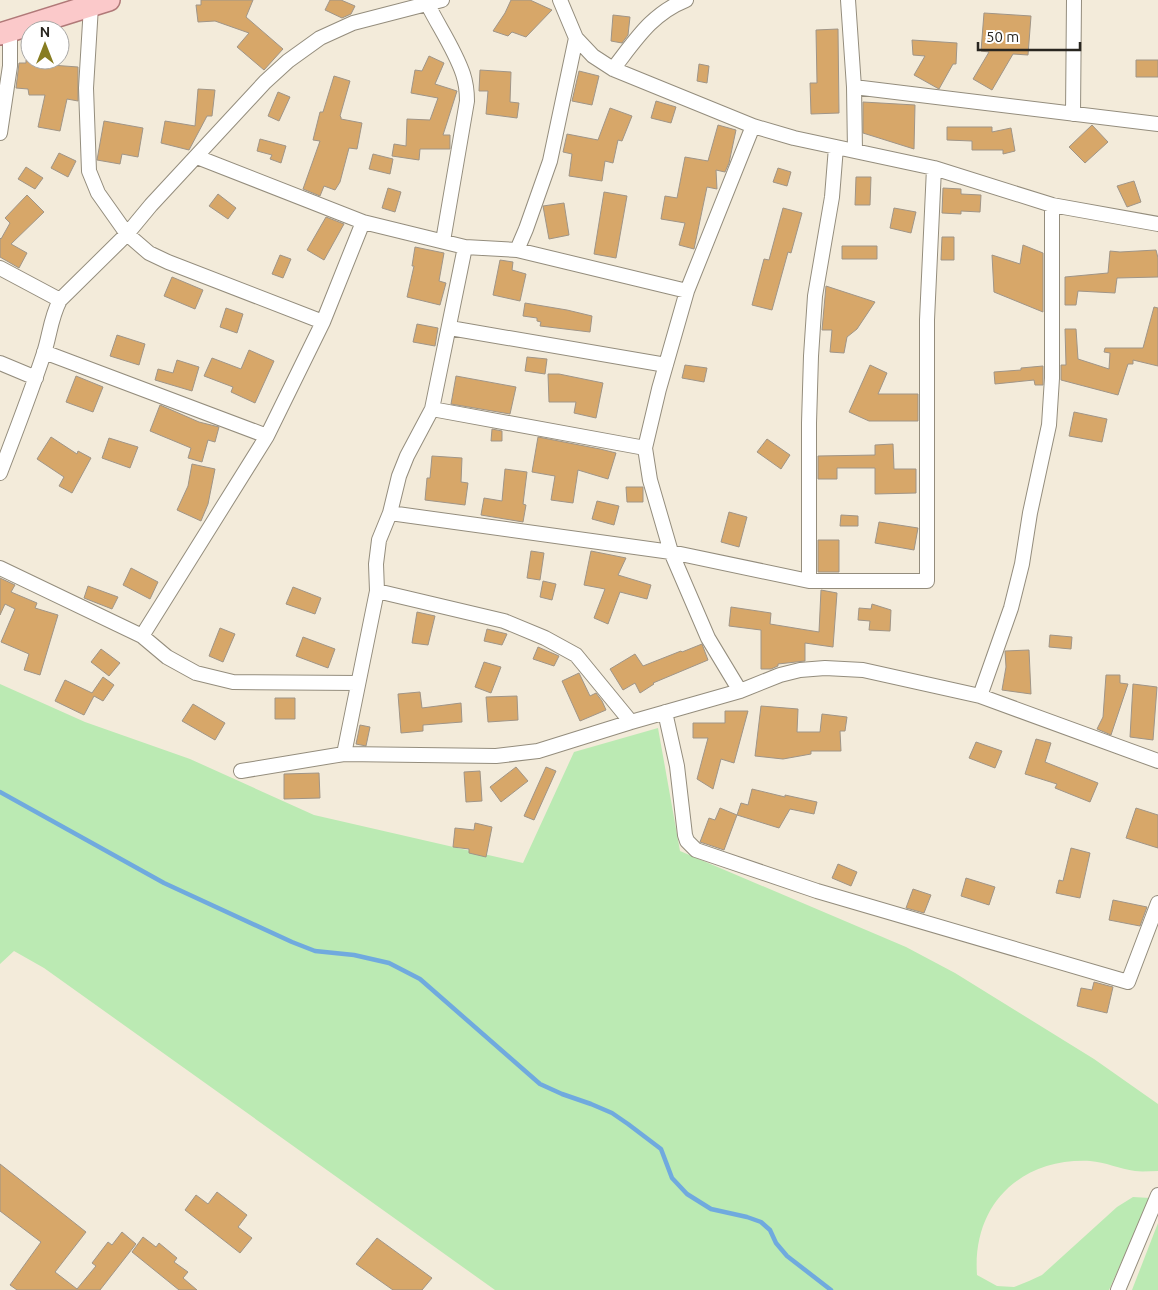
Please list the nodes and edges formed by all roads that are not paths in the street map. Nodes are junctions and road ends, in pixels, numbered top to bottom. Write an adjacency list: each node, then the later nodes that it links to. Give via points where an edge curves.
1 (62, 0): 9 (main road)
2 (442, 0): 8 (street)
3 (560, 0): 10 (street)
4 (686, 0): 11 (street, via 658,15)
5 (848, 0): 12 (street)
6 (1074, 0): 13 (street)
7 (100, 3): 9 (main road); 24 (street, via 86,88 89,171 98,193)
8 (428, 5): 19 (street, via 353,24 320,38 265,82); 25 (street, via 464,75 467,101)
9 (3, 28): 16 (street, via 10,66)
10 (576, 38): 11 (street, via 593,56); 27 (street, via 550,162)
11 (613, 69): 15 (street)
12 (854, 87): 13 (street); 18 (street)
13 (1073, 114): 14 (street)
14 (1158, 124)
15 (753, 126): 17 (street); 29 (street)
16 (0, 133)
17 (836, 147): 18 (street); 44 (street, via 832,197 815,296 811,356)
18 (855, 151): 20 (street)
19 (197, 157): 22 (street); 24 (street)
20 (934, 168): 21 (street); 44 (street, via 927,320 927,581)
21 (1052, 205): 23 (street); 49 (street, via 1049,425 1011,608)
22 (363, 222): 25 (street); 31 (street)
23 (1158, 224)
24 (127, 234): 30 (street); 31 (street, via 149,253 168,262)
25 (443, 241): 26 (street)
26 (465, 247): 27 (street); 32 (street)
27 (517, 250): 29 (street)
28 (0, 268): 30 (street)
29 (688, 291): 35 (street)
30 (60, 300): 33 (street, via 53,312)
31 (323, 322): 38 (street)
32 (450, 328): 35 (street); 37 (street)
33 (44, 352): 36 (street); 38 (street)
34 (0, 363): 36 (street)
35 (666, 365): 39 (street)
36 (36, 378): 40 (street)
37 (432, 409): 39 (street); 41 (street, via 407,456)
38 (267, 436): 46 (street)
39 (645, 448): 42 (street, via 650,480)
40 (0, 473)
41 (390, 513): 42 (street); 45 (street, via 379,540)
42 (671, 552): 44 (street); 48 (street, via 708,638)
43 (0, 568): 46 (street)
44 (809, 581)
45 (377, 591): 47 (street); 51 (street, via 504,621 545,638 576,655)
46 (142, 636): 47 (street, via 168,657 196,672 233,682)
47 (358, 683): 52 (street)
48 (740, 691): 49 (street, via 800,670 825,668 864,670); 50 (street)
49 (980, 696): 53 (street)
50 (665, 712): 51 (street); 55 (street, via 677,766 686,835 696,850 817,891 1128,982)
51 (631, 722): 52 (street, via 538,751 496,756)
52 (344, 754): 54 (street)
53 (1158, 761)
54 (241, 771)
55 (1158, 904)
56 (1158, 1194): 57 (street)
57 (1118, 1290)

